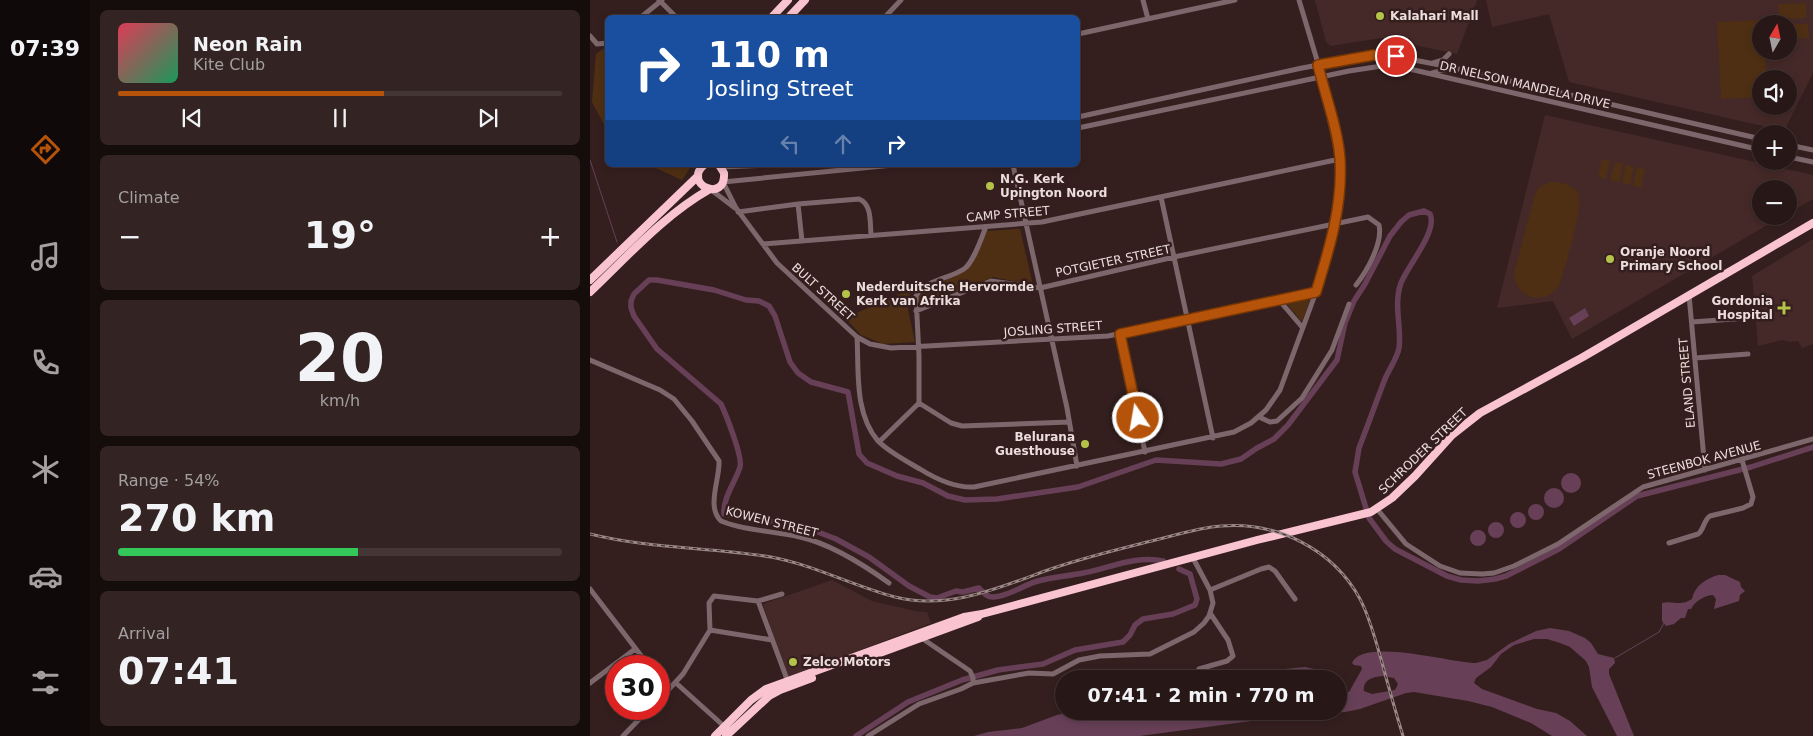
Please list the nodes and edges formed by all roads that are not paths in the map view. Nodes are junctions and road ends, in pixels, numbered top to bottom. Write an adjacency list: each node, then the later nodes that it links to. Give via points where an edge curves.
1 (661, 0): 9 (street); 10 (street)
2 (788, 0): 11 (highway)
3 (805, 0): 12 (highway)
4 (901, 0): 13 (street)
5 (1142, 0): 14 (street)
6 (1235, 0): 8 (street)
7 (1299, 0): 20 (street, BULT STREET)
8 (1220, 1): 14 (street)
9 (644, 15)
10 (674, 15)
11 (774, 15)
12 (791, 15)
13 (887, 15)
14 (1148, 19): 15 (street)
15 (1080, 34)
16 (590, 36): 17 (street, via 597,44)
17 (605, 43)
18 (1449, 54): 19 (street)
19 (1433, 63): 20 (street, DR NELSON MANDELA DRIVE, via 1381,55); 21 (street, DR NELSON MANDELA DRIVE)
20 (1318, 65): 23 (street, BULT STREET); 25 (street, DR NELSON MANDELA DRIVE)
21 (1449, 68): 22 (street); 24 (street); 27 (street, DR NELSON MANDELA DRIVE)
22 (1430, 73): 23 (street, DR NELSON MANDELA DRIVE, via 1382,66); 24 (street, DR NELSON MANDELA DRIVE)
23 (1321, 77): 26 (street, DR NELSON MANDELA DRIVE); 31 (street, BULT STREET)
24 (1464, 81): 29 (street, DR NELSON MANDELA DRIVE)
25 (1080, 117)
26 (1080, 128)
27 (1752, 137)
28 (1797, 147): 30 (street)
29 (1752, 148)
30 (1813, 150)
31 (1340, 159): 40 (street, CAMP STREET); 45 (street, BULT STREET)
32 (1797, 159): 33 (street)
33 (1813, 162)
34 (721, 167): 38 (highway)
35 (873, 167): 38 (street)
36 (1013, 167): 44 (street)
37 (700, 169): 39 (highway, via 703,186); 51 (highway)
38 (723, 182): 39 (highway, via 718,188); 42 (street, BULT STREET)
39 (710, 189): 42 (street, BULT STREET); 54 (highway, via 670,216)
40 (1161, 197): 44 (street, CAMP STREET); 50 (street)
41 (798, 204): 42 (street); 47 (street, via 862,200 867,207); 48 (street)
42 (737, 210): 49 (street, BULT STREET)
43 (1813, 223): 56 (highway, SCHRODER STREET)
44 (1026, 224): 46 (street, CAMP STREET); 53 (street)
45 (1335, 224): 50 (street, POTGIETER STREET); 52 (street, POTGIETER STREET, via 1368,217 1380,229 1378,243); 55 (street, BULT STREET)
46 (986, 226): 47 (street, CAMP STREET); 59 (street, via 966,266 919,290 915,300)
47 (871, 235): 48 (street, CAMP STREET)
48 (802, 241): 49 (street, CAMP STREET)
49 (763, 244): 65 (street, BULT STREET, via 786,272)
50 (1174, 257): 53 (street, POTGIETER STREET); 61 (street)
51 (590, 280)
52 (1356, 285)
53 (1040, 288): 59 (street, POTGIETER STREET, via 991,281); 66 (street)
54 (590, 292)
55 (1316, 292): 57 (street, JOSLING STREET); 63 (street, BULT STREET)
56 (1689, 295): 62 (street, ELAND STREET); 81 (highway, SCHRODER STREET, via 1480,412 1452,435 1416,476)
57 (1279, 300): 61 (street, JOSLING STREET); 63 (street)
58 (1349, 304): 72 (street, via 1332,350 1302,398 1277,421)
59 (916, 311): 67 (street)
60 (1748, 318): 62 (street)
61 (1188, 320): 64 (street, JOSLING STREET); 74 (street)
62 (1692, 322): 69 (street, ELAND STREET)
63 (1302, 327): 72 (street, BULT STREET, via 1280,390)
64 (1120, 334): 66 (street, JOSLING STREET); 77 (street)
65 (857, 337): 67 (street, JOSLING STREET, via 880,347); 76 (street, BULT STREET, via 861,405)
66 (1051, 339): 67 (street, JOSLING STREET); 73 (street)
67 (918, 347): 71 (street)
68 (1748, 354): 69 (street)
69 (1695, 358): 80 (street, ELAND STREET)
70 (590, 360): 84 (street, KOWEN STREET, via 660,390 680,404 719,461 714,506 721,521 815,542 867,567)
71 (919, 403): 73 (street, via 951,423 962,426); 76 (street)
72 (1259, 417): 74 (street, BULT STREET, via 1243,429)
73 (1069, 422): 79 (street)
74 (1213, 438): 77 (street, BULT STREET)
75 (1813, 439): 78 (street, STEENBOK AVENUE)
76 (879, 442): 79 (street, BULT STREET, via 935,477 968,487)
77 (1145, 452): 79 (street, BULT STREET)
78 (1742, 460): 80 (street, STEENBOK AVENUE); 82 (street, via 1752,503 1710,516 1698,534)
79 (1077, 466)
80 (1704, 470): 81 (street, STEENBOK AVENUE, via 1638,489 1558,544 1494,573 1475,574 1440,566 1406,544)
81 (1370, 512): 83 (highway, SCHRODER STREET)
82 (1669, 543)
83 (1193, 558): 85 (street); 92 (highway, SCHRODER STREET, via 982,614)
84 (889, 583)
85 (1210, 590): 88 (street, via 1269,567); 90 (street, via 1213,603)
86 (591, 591): 94 (street)
87 (782, 594): 89 (street)
88 (1295, 599)
89 (758, 601): 91 (street, via 714,596 709,603); 93 (street)
90 (1210, 613): 96 (street, via 1228,640 1233,656 1228,661); 97 (street, via 1194,632 1150,654 1079,660 1053,674)
91 (710, 630): 93 (street); 99 (street)
92 (918, 636): 97 (street); 100 (highway, SCHRODER STREET)
93 (772, 640): 100 (street)
94 (635, 649): 95 (street); 98 (street)
95 (640, 655)
96 (1200, 669)
97 (972, 678): 106 (street, via 962,689 920,704)
98 (590, 683)
99 (676, 683): 101 (street); 103 (street)
100 (788, 683): 103 (highway, SCHRODER STREET)
101 (670, 689)
102 (638, 720): 104 (street)
103 (727, 731): 105 (highway, SCHRODER STREET)
104 (623, 736)
105 (715, 736)
106 (868, 736)

